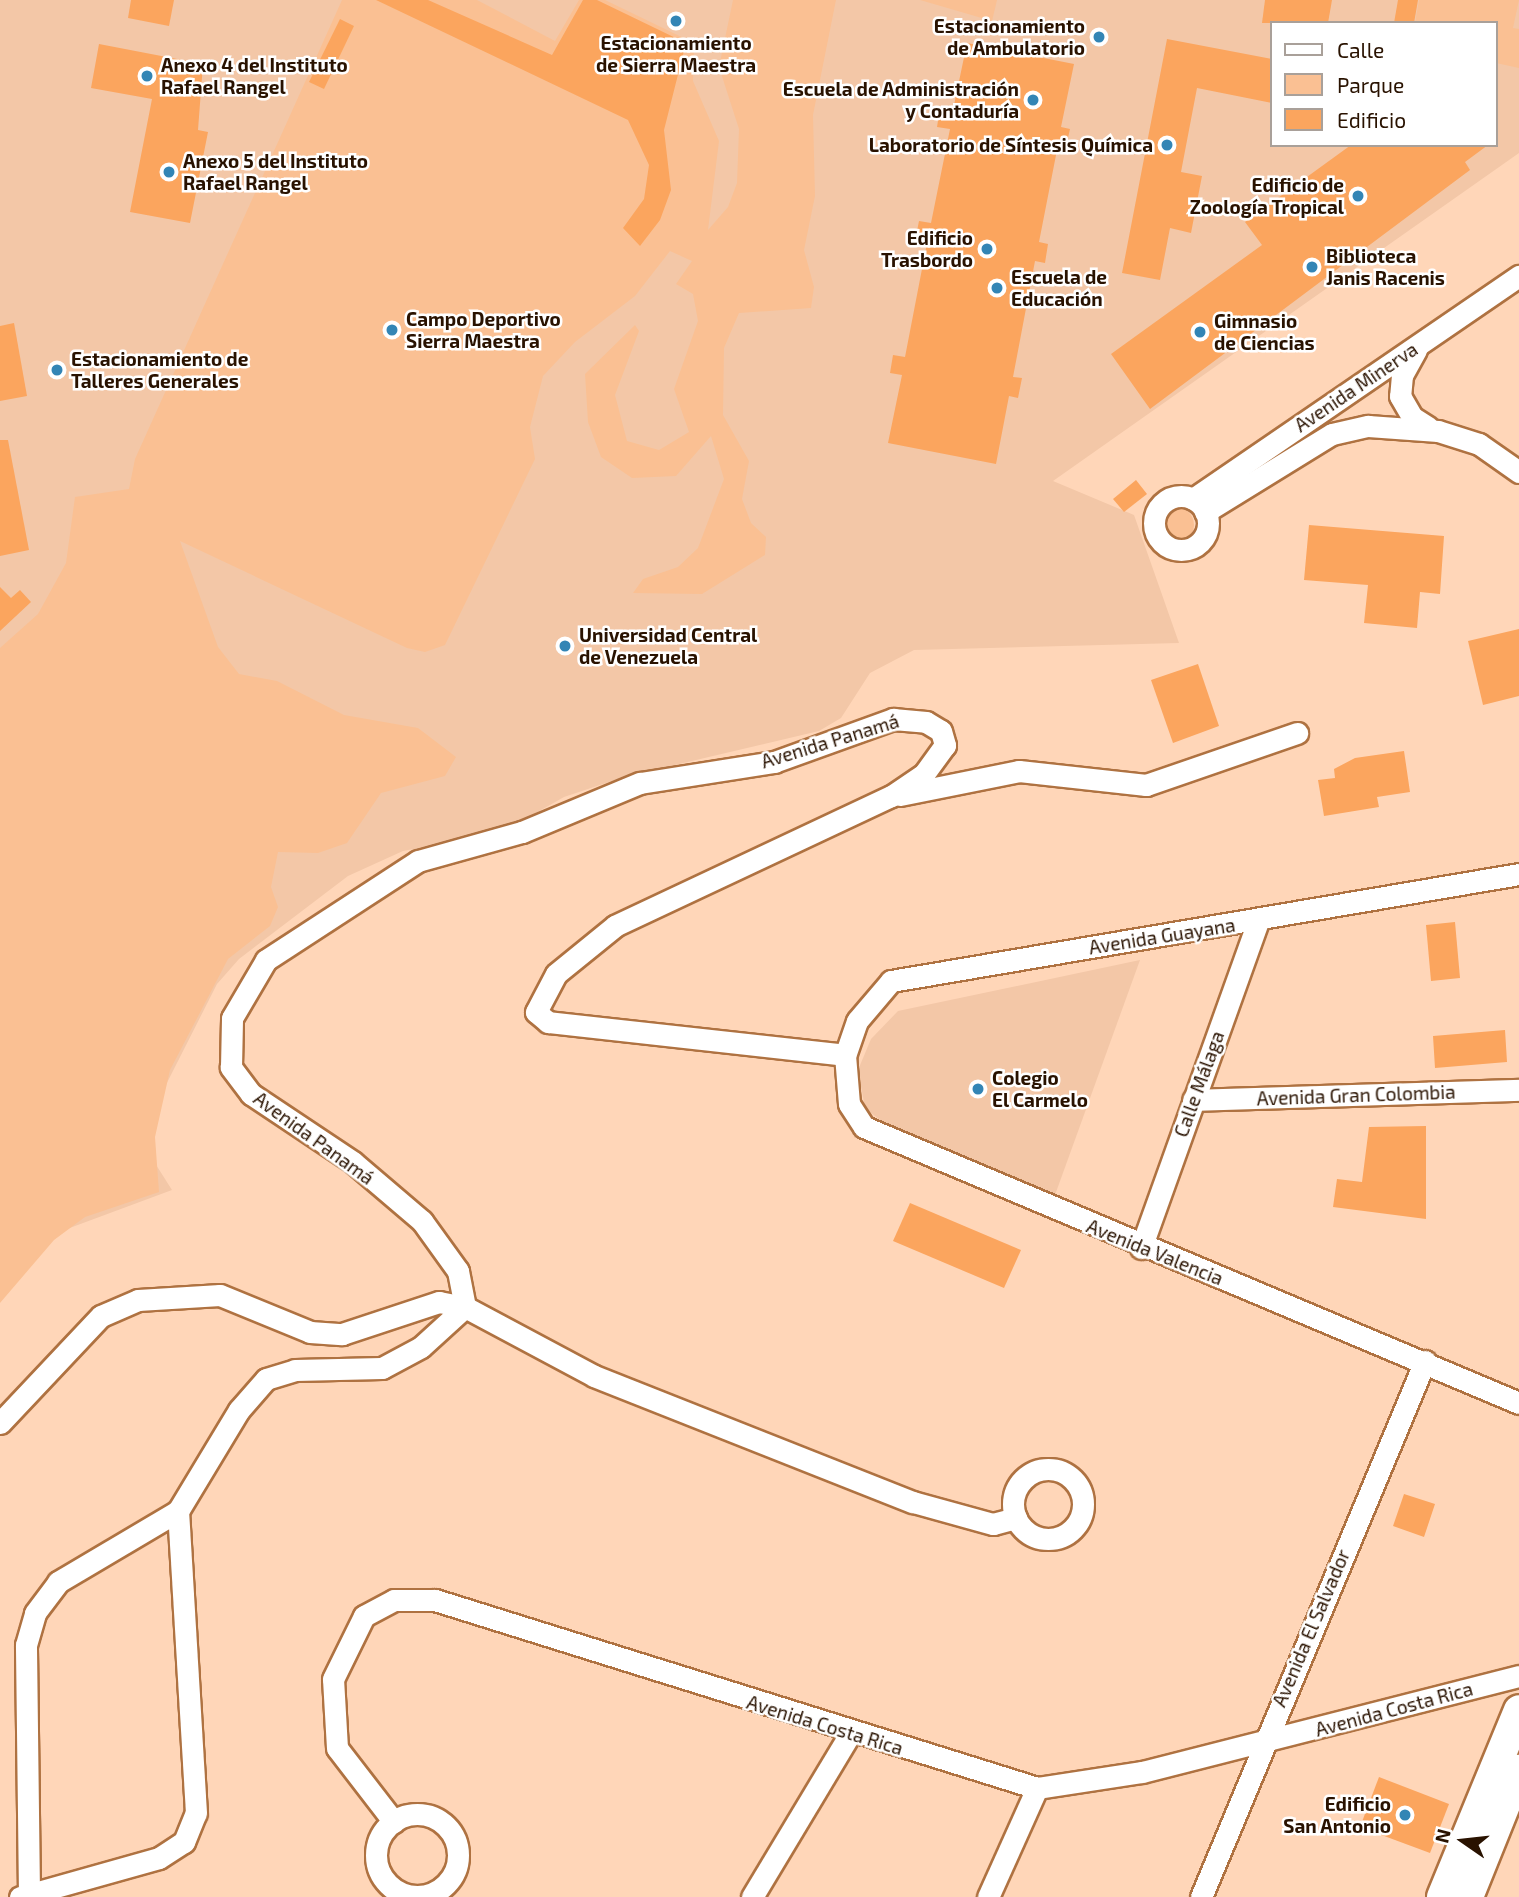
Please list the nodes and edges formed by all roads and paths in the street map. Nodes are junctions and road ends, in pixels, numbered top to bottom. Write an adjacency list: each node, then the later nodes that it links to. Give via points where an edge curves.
1 (1519, 276): 2 (street, Avenida Minerva)
2 (1421, 342): 3 (street, via 1402,375 1400,396 1412,417); 3 (street, Avenida Minerva, via 1199,505 1332,434 1368,426)
3 (1438, 431): 4 (street, via 1479,444)
4 (1519, 472)
5 (1297, 733): 6 (street, via 1146,785 1019,771)
6 (891, 796): 9 (street, Avenida Panamá, via 615,926 556,974 536,1012 548,1022); 13 (street, Avenida Panamá, via 936,763 945,745 938,728 902,717 774,762 640,783 522,832 418,861 266,960 232,1018 231,1067 251,1094 353,1162 422,1221 458,1271)
7 (1519, 874): 8 (street, Avenida Guayana)
8 (1258, 920): 9 (street, Avenida Guayana, via 891,981 857,1020); 11 (street, Calle Málaga)
9 (845, 1055): 12 (street, Avenida Valencia, via 849,1104 864,1127)
10 (1519, 1090): 11 (street, Avenida Gran Colombia)
11 (1193, 1100): 12 (street, Calle Málaga)
12 (1141, 1248): 14 (street, Avenida Valencia)
13 (465, 1307): 16 (street, via 439,1302 342,1334 310,1332 220,1295 138,1300 101,1316); 17 (street, via 421,1347 382,1367 295,1370 266,1379 239,1410); 18 (street, via 594,1376 913,1502 993,1524)
14 (1425, 1360): 15 (street, Avenida Valencia); 22 (street, Avenida El Salvador)
15 (1519, 1403)
16 (0, 1423)
17 (178, 1511): 26 (street, via 58,1582 35,1613 26,1646); 26 (street, via 196,1814 184,1842 159,1858)
18 (1016, 1518)
19 (1519, 1676): 22 (street, Avenida Costa Rica)
20 (1519, 1710): 30 (street)
21 (850, 1734): 24 (street, Avenida Costa Rica); 25 (street, Avenida Costa Rica, via 435,1600 394,1600 364,1616 333,1679 337,1748); 27 (street)
22 (1262, 1744): 24 (street, Avenida Costa Rica); 29 (street, Avenida El Salvador)
23 (1519, 1770): 31 (street)
24 (1037, 1788): 28 (street)
25 (394, 1822)
26 (25, 1895)
27 (752, 1897)
28 (988, 1897)
29 (1201, 1897)
30 (1442, 1897)
31 (1468, 1897)

